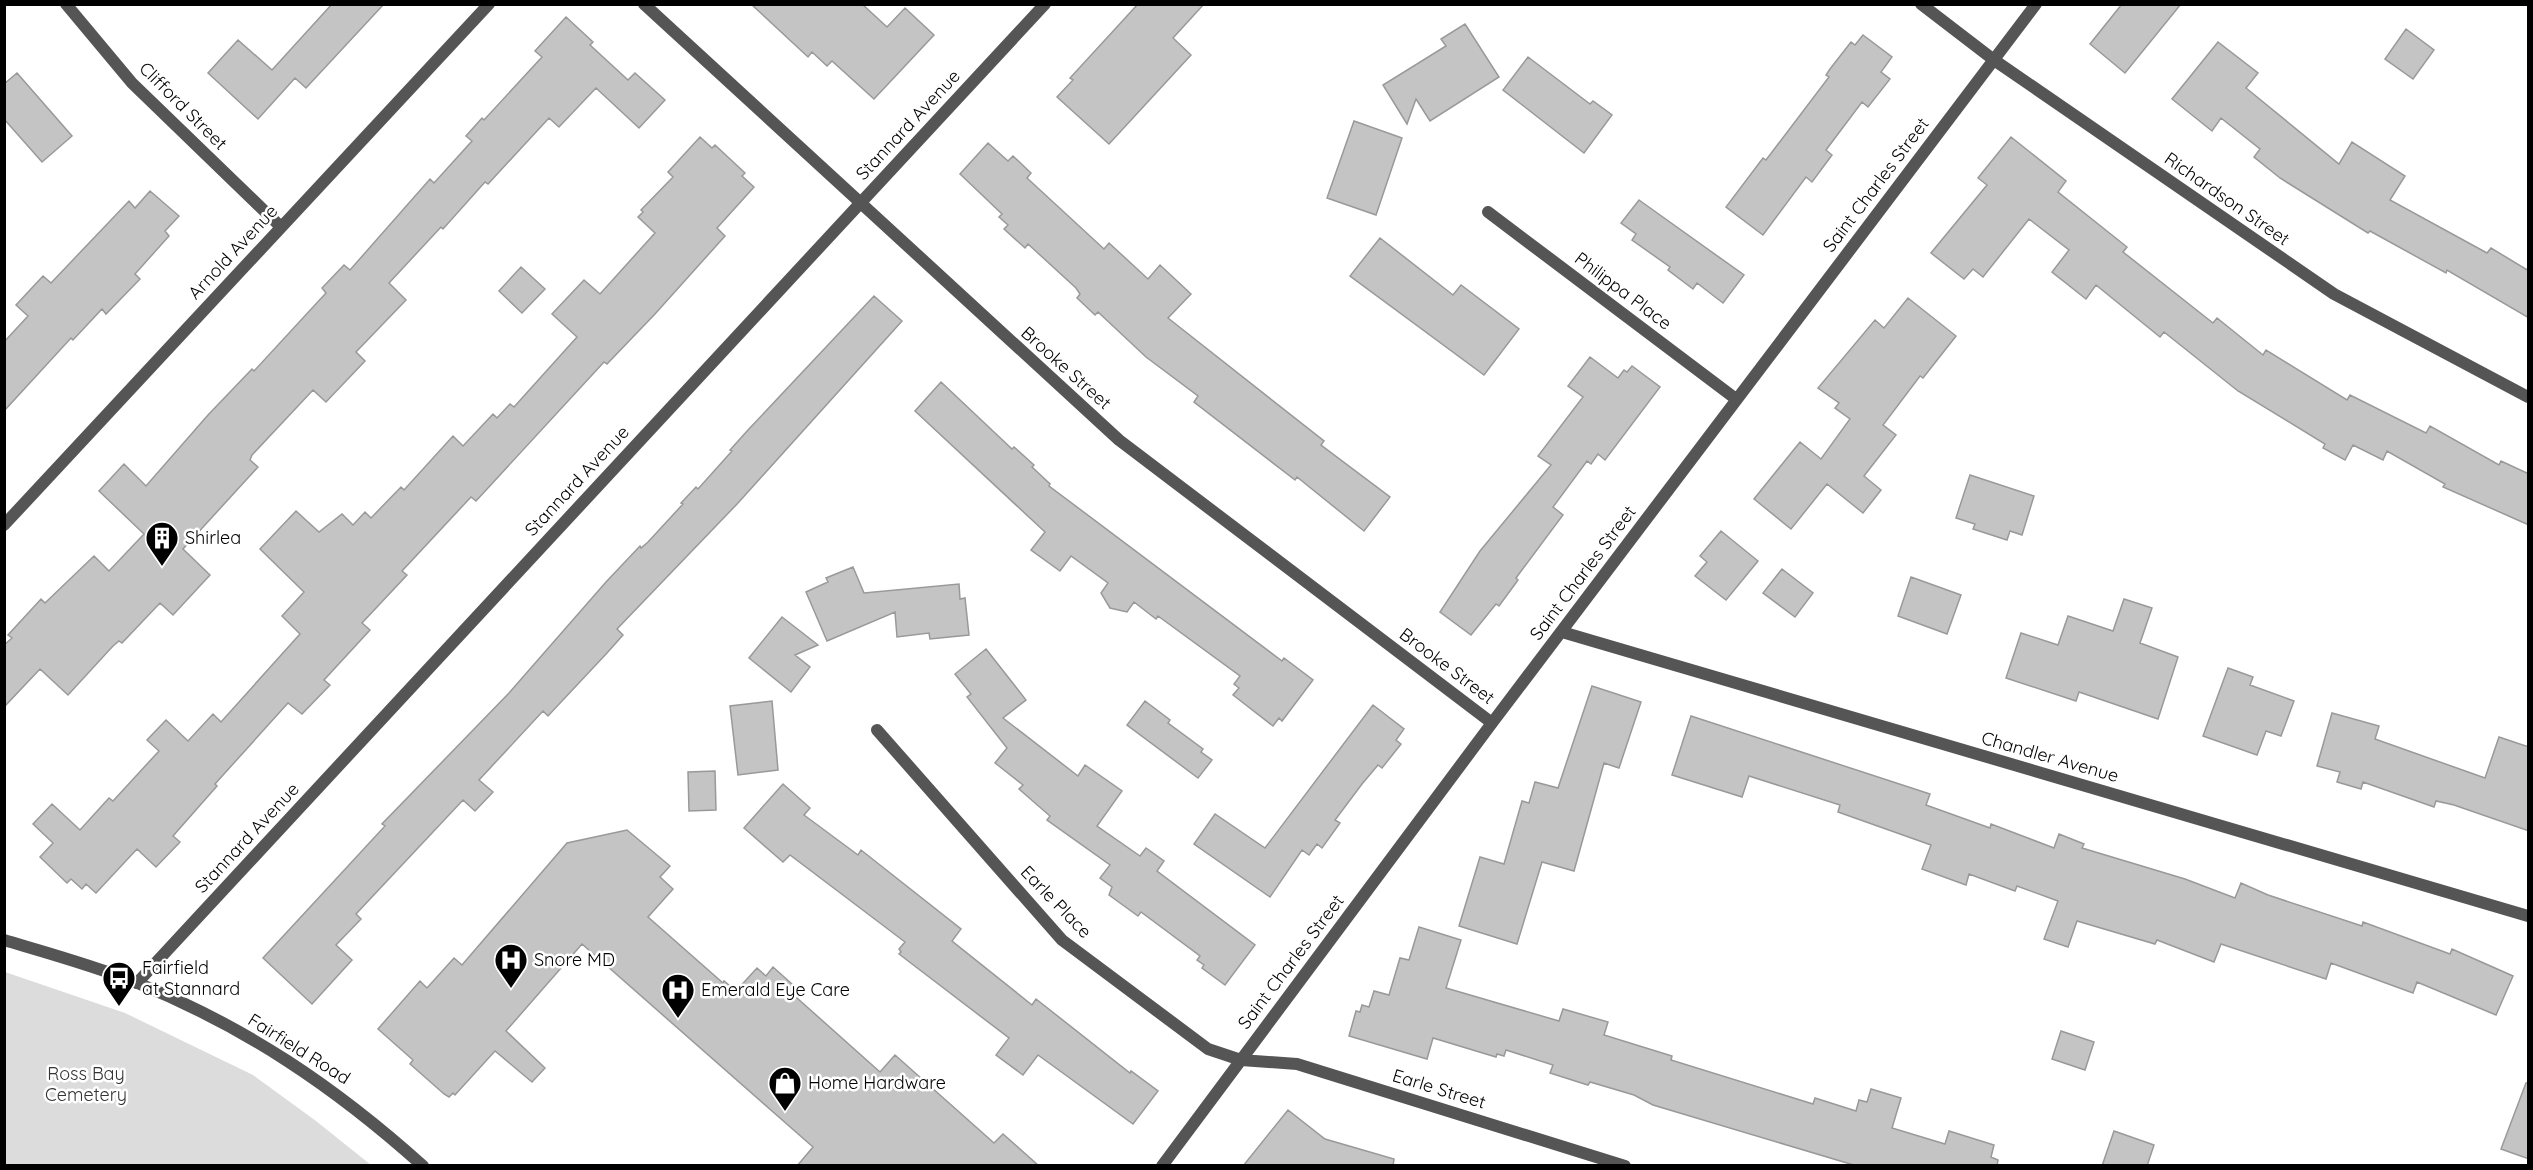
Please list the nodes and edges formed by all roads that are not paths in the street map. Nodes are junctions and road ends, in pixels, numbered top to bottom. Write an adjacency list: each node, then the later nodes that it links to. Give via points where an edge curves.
1 (66, 4): 10 (street, Clifford Street, via 132,83)
2 (489, 4): 10 (street, Arnold Avenue)
3 (645, 4): 8 (street, Brooke Street)
4 (1045, 4): 8 (street, Stannard Avenue)
5 (1921, 4): 7 (street, Richardson Street)
6 (2036, 4): 7 (street, Saint Charles Street)
7 (1994, 60): 11 (street, Richardson Street, via 2334,294); 12 (street, Saint Charles Street)
8 (859, 203): 15 (street, Brooke Street, via 1119,440); 19 (street, Stannard Avenue)
9 (1488, 212): 12 (street, Philippa Place)
10 (281, 227): 13 (street, Arnold Avenue)
11 (2529, 397)
12 (1736, 399): 14 (street, Saint Charles Street)
13 (4, 525)
14 (1562, 632): 15 (street, Saint Charles Street); 17 (street, Chandler Avenue)
15 (1492, 723): 20 (street, Saint Charles Street)
16 (877, 730): 20 (street, Earle Place, via 1062,940 1208,1049)
17 (2529, 916)
18 (4, 940): 19 (street, Fairfield Road)
19 (137, 983): 21 (street, Fairfield Road, via 260,1042 309,1073 366,1115)
20 (1241, 1060): 22 (street, Saint Charles Street); 23 (street, Earle Street, via 1297,1064)
21 (423, 1166)
22 (1162, 1166)
23 (1625, 1166)

